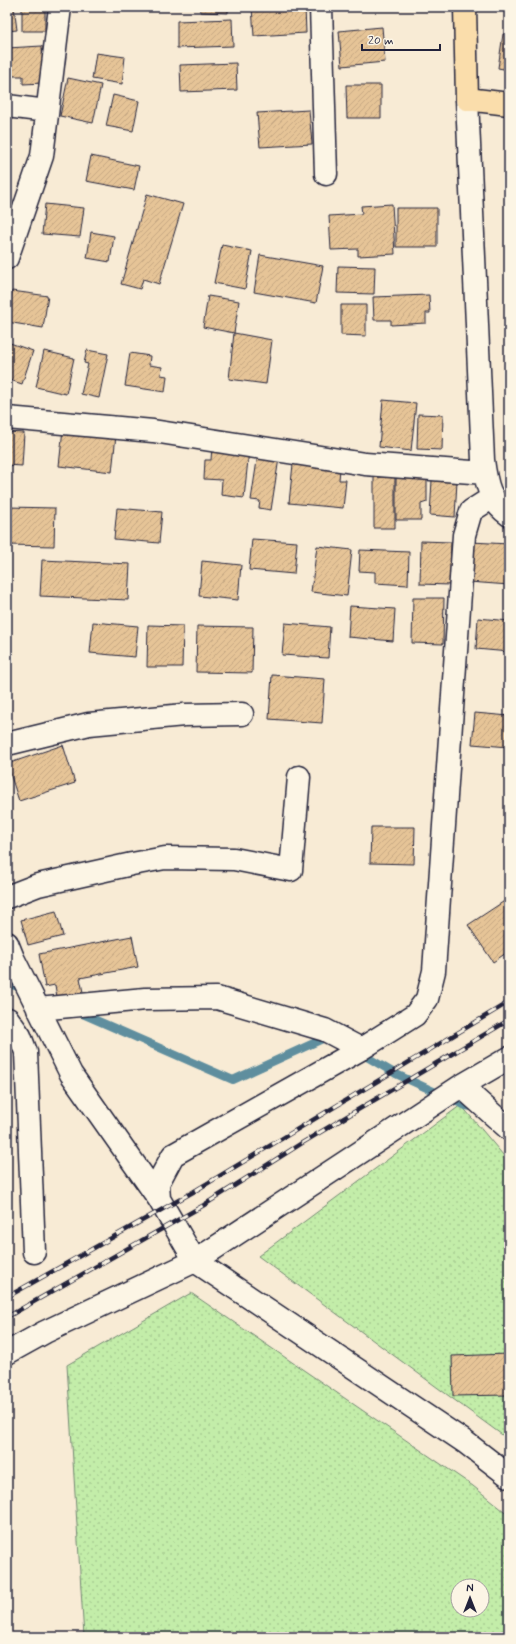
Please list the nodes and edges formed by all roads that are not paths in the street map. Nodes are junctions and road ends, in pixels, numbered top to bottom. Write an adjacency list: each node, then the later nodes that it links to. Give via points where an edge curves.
1 (60, 7): 7 (street)
2 (321, 7): 8 (street)
3 (465, 7): 4 (main road)
4 (467, 99): 5 (main road); 11 (street)
5 (509, 104)
6 (7, 106): 7 (street)
7 (47, 110): 9 (street, via 42,156)
8 (326, 174)
9 (7, 258)
10 (7, 418): 11 (street, via 153,431 365,464)
11 (485, 473): 12 (street, via 487,487)
12 (493, 497): 13 (street, via 500,508); 21 (street, via 471,510 464,535 434,971 426,998 415,1015)
13 (509, 515)
14 (242, 714): 15 (street, via 184,715 89,724)
15 (7, 744)
16 (299, 777): 17 (street, via 291,870 234,859 165,858 38,885)
17 (7, 897)
18 (7, 943): 19 (street)
19 (38, 1009): 21 (street, via 145,999 217,998 325,1030); 25 (street, via 71,1074)
20 (8, 1019): 26 (street, via 20,1036 26,1052)
21 (361, 1048): 25 (street, via 173,1155 158,1184)
22 (509, 1058): 23 (street)
23 (461, 1086): 24 (street); 27 (street)
24 (509, 1129)
25 (159, 1199): 27 (street)
26 (34, 1252)
27 (195, 1261): 28 (street, via 45,1332); 29 (street, via 465,1442)
28 (7, 1353)
29 (509, 1476)

